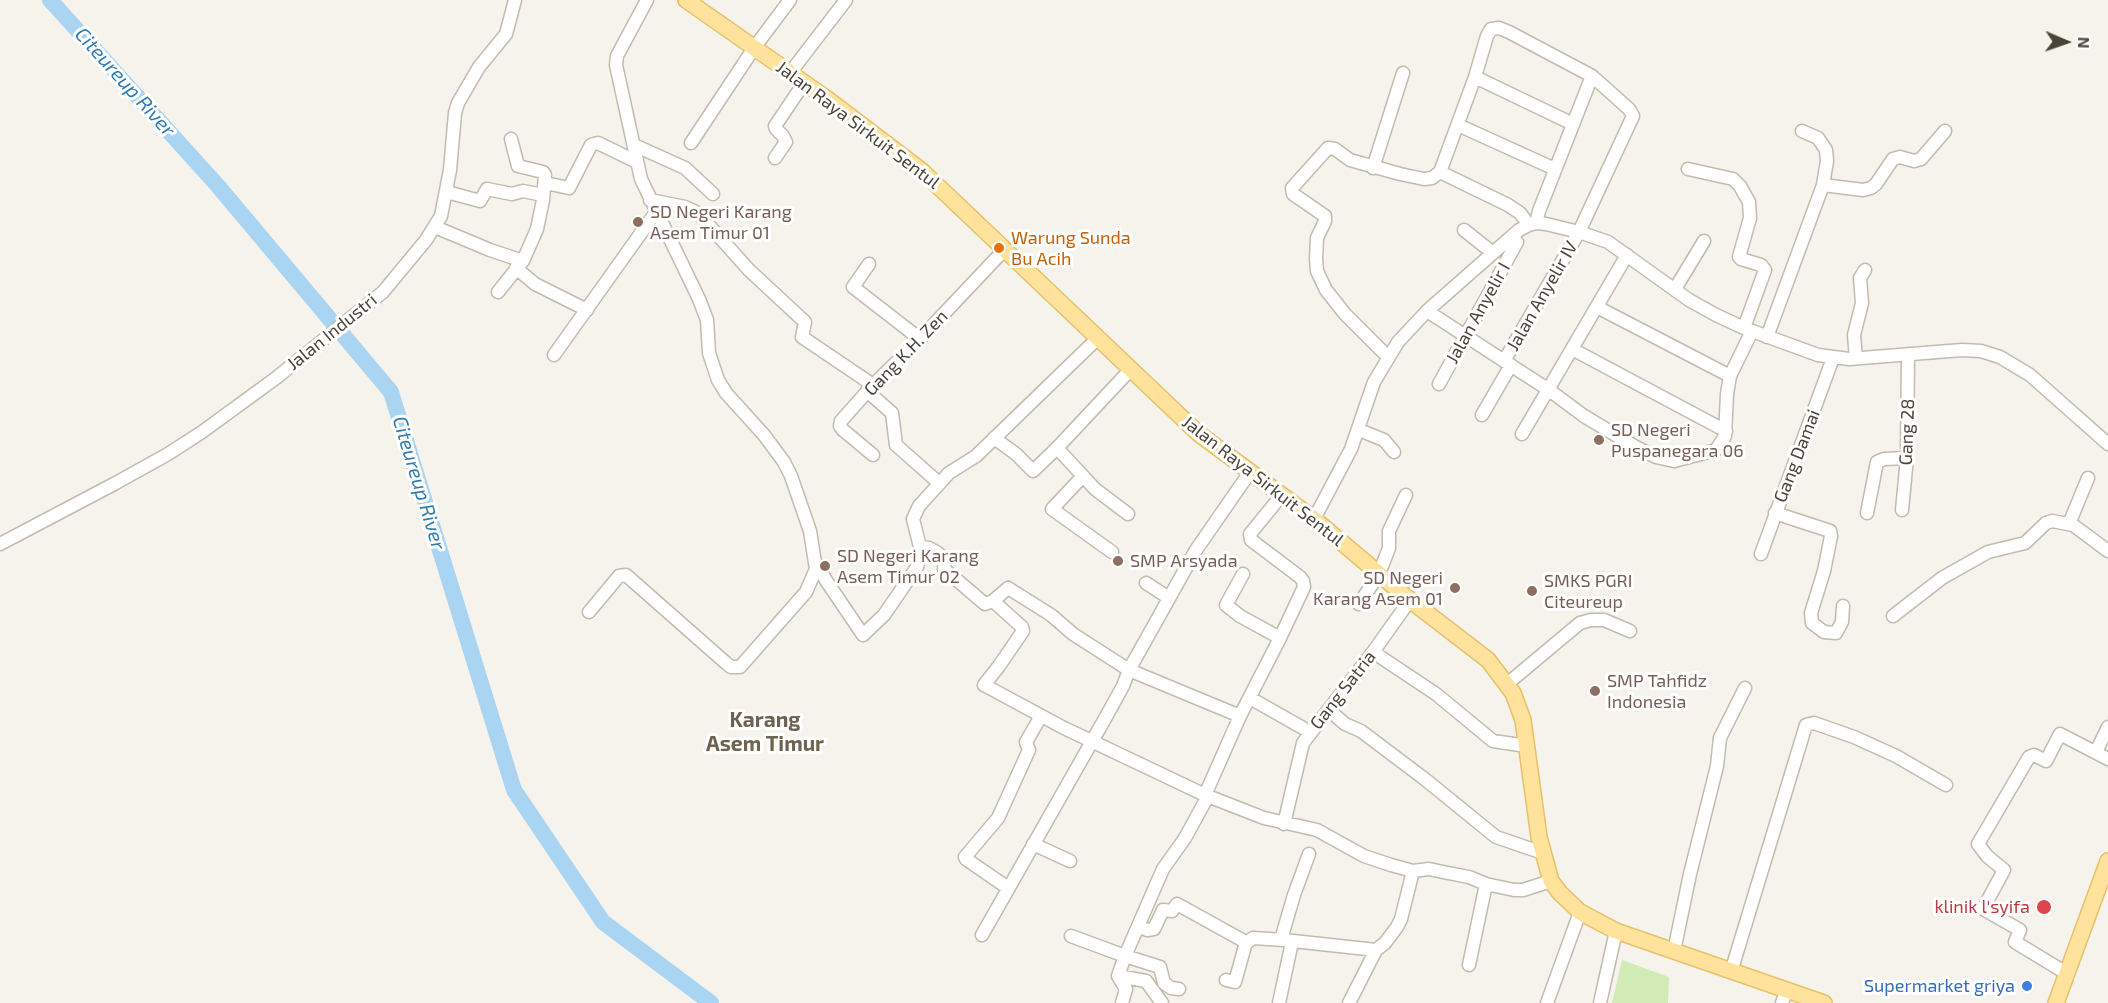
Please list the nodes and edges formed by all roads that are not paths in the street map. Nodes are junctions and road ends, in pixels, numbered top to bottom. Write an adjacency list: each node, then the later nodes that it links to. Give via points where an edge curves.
1 (515, 0): 27 (street, Jalan Industri, via 506,34 479,66 458,103)
2 (647, 0): 18 (street, via 616,60)
3 (686, 0): 6 (main road, Jalan Raya Sirkuit Sentul)
4 (790, 0): 6 (street)
5 (846, 0): 7 (street)
6 (754, 48): 7 (main road, Jalan Raya Sirkuit Sentul); 17 (street)
7 (789, 73): 11 (main road, Jalan Raya Sirkuit Sentul)
8 (1403, 73): 21 (street)
9 (1592, 76): 10 (street, via 1498,28 1491,29 1487,36); 12 (street); 34 (street, Jalan Anyelir IV, via 1633,116)
10 (1475, 77): 12 (street); 13 (street)
11 (804, 83): 19 (street, via 775,126 786,142); 37 (main road, Jalan Raya Sirkuit Sentul, via 921,171)
12 (1573, 124): 22 (street)
13 (1458, 125): 22 (street); 24 (street)
14 (1802, 131): 25 (street, via 1818,138 1826,150)
15 (1945, 131): 25 (street, via 1921,159 1893,159 1871,188)
16 (511, 139): 26 (street, via 518,166 543,172)
17 (691, 143)
18 (634, 145): 20 (street); 28 (street, via 685,168)
19 (776, 158)
20 (638, 162): 26 (street, via 594,144 569,188); 29 (street, via 640,179)
21 (1373, 168): 24 (street, via 1424,179); 56 (street, via 1328,148 1292,191 1326,216 1316,245 1317,271 1326,290)
22 (1555, 169): 31 (street)
23 (1688, 169): 48 (street, via 1733,179 1749,202 1750,218 1739,257 1764,270)
24 (1440, 172): 31 (street, via 1508,205)
25 (1823, 185): 50 (street)
26 (544, 189): 27 (street, via 512,194 487,189 480,201); 40 (street, via 537,229)
27 (447, 192): 32 (street, Jalan Industri)
28 (713, 194)
29 (650, 200): 30 (street); 63 (street, via 698,213 749,270 805,322 802,337)
30 (656, 212): 46 (street); 92 (street, via 707,320 718,380 784,462 804,511)
31 (1532, 224): 34 (street); 38 (street)
32 (435, 227): 40 (street); 87 (street, Jalan Industri, via 383,292 237,408 168,454)
33 (1464, 230): 38 (street)
34 (1579, 232): 39 (street, via 1608,242); 59 (street, Jalan Anyelir IV)
35 (1704, 241): 43 (street)
36 (1517, 242): 49 (street, Jalan Anyelir I)
37 (1005, 249): 51 (main road, Jalan Raya Sirkuit Sentul); 52 (street, Gang K.H. Zen)
38 (1493, 253): 47 (street)
39 (1627, 255): 43 (street); 45 (street)
40 (520, 264): 44 (street); 46 (street, via 535,284)
41 (869, 264): 52 (street, via 853,286)
42 (1865, 270): 58 (street, via 1860,278 1862,303 1854,335)
43 (1675, 289): 48 (street, via 1716,315)
44 (498, 292)
45 (1597, 307): 53 (street); 61 (street)
46 (587, 310): 55 (street)
47 (1427, 311): 49 (street); 56 (street)
48 (1748, 329): 50 (street); 61 (street)
49 (1466, 336): 59 (street); 62 (street, Jalan Anyelir I)
50 (1767, 337): 57 (street)
51 (1098, 338): 60 (main road, Jalan Raya Sirkuit Sentul); 69 (street)
52 (920, 339): 63 (street, Gang K.H. Zen)
53 (1572, 350): 64 (street); 67 (street)
54 (1908, 354): 58 (street); 70 (street, via 1962,350 2000,357 2030,375); 74 (street, Gang 28)
55 (554, 355)
56 (1388, 357): 66 (street, via 1374,382)
57 (1833, 358): 58 (street); 82 (street, Gang Damai)
58 (1856, 358)
59 (1508, 363): 64 (street); 65 (street, Jalan Anyelir IV)
60 (1131, 369): 71 (street); 75 (main road, Jalan Raya Sirkuit Sentul, via 1199,434)
61 (1730, 376): 67 (street)
62 (1439, 384)
63 (870, 388): 73 (street, Gang K.H. Zen, via 840,425); 78 (street, via 892,414 896,445)
64 (1549, 390): 67 (street, via 1584,416 1656,457 1674,461 1709,453 1721,445); 68 (street)
65 (1482, 415)
66 (1359, 430): 72 (street, via 1384,440); 85 (street)
67 (1725, 431)
68 (1522, 434)
69 (994, 438): 71 (street, via 1033,471); 78 (street)
70 (2108, 444)
71 (1057, 448): 76 (street)
72 (1394, 452)
73 (873, 455)
74 (1907, 458): 81 (street, Gang 28); 83 (street, via 1877,462)
75 (1250, 472): 80 (main road, Jalan Raya Sirkuit Sentul); 96 (street, via 1196,550)
76 (1083, 476): 84 (street); 90 (street, via 1052,509)
77 (2088, 478): 86 (street)
78 (939, 483): 88 (street, via 914,513)
79 (1406, 495): 94 (street, via 1389,531 1389,548)
80 (1281, 496): 85 (main road, Jalan Raya Sirkuit Sentul); 104 (street, via 1250,534 1251,540 1304,581)
81 (1902, 510)
82 (1775, 513): 91 (street, Gang Damai); 100 (street, via 1830,531 1812,623 1824,632 1836,633 1840,630)
83 (1867, 513)
84 (1128, 514)
85 (1314, 519): 94 (main road, Jalan Raya Sirkuit Sentul)
86 (2069, 524): 89 (street); 102 (street, via 2046,523 2025,543 1976,558 1942,578)
87 (0, 544)
88 (920, 547): 92 (street, via 915,571 884,615 863,635); 98 (street, via 938,553 945,561 944,569 974,597 985,604)
89 (2108, 550)
90 (1112, 552)
91 (1761, 554)
92 (816, 562): 101 (street, via 806,592 740,667 726,663 626,575 618,576)
93 (1243, 574): 104 (street, via 1226,605)
94 (1379, 574): 97 (main road, Jalan Raya Sirkuit Sentul); 99 (street)
95 (1146, 583): 96 (street)
96 (1169, 598): 106 (street)
97 (1410, 600): 105 (street, Gang Satria); 107 (main road, Jalan Raya Sirkuit Sentul, via 1477,650)
98 (993, 601): 106 (street, via 1008,588); 111 (street, via 1023,631 984,685)
99 (1359, 604)
100 (1843, 606)
101 (589, 612)
102 (1893, 616)
103 (1630, 631): 107 (street, via 1604,620 1580,623)
104 (1280, 638): 109 (street)
105 (1373, 652): 110 (street, Gang Satria); 116 (street, via 1436,694 1492,741)
106 (1129, 670): 112 (street); 115 (street)
107 (1507, 684): 116 (main road, Jalan Raya Sirkuit Sentul, via 1518,703)
108 (1745, 688): 139 (street, via 1720,738)
109 (1250, 698): 112 (street); 114 (street)
110 (1329, 710): 114 (street, Gang Satria); 123 (street, via 1496,837)
111 (1041, 716): 115 (street); 130 (street, via 1026,741 1029,750 998,818 965,858)
112 (1240, 716): 120 (street)
113 (2108, 727): 117 (street)
114 (1310, 732): 121 (street, Gang Satria, via 1303,743)
115 (1092, 741): 120 (street); 122 (street)
116 (1527, 746): 123 (main road, Jalan Raya Sirkuit Sentul)
117 (2096, 752): 118 (street); 143 (street, via 2060,734 2046,761 2031,756 1978,844 2004,870 1983,909 2020,930 2014,942)
118 (2108, 759)
119 (1946, 785): 142 (street, via 1854,737 1814,723 1806,725)
120 (1206, 796): 121 (street); 132 (street, via 1163,870)
121 (1284, 824): 127 (street, via 1317,830 1364,856)
122 (1034, 844): 125 (street); 130 (street)
123 (1543, 853): 128 (main road, Jalan Raya Sirkuit Sentul)
124 (1309, 854): 136 (street, via 1282,936)
125 (1070, 861)
126 (2108, 861): 143 (main road)
127 (1413, 870): 129 (street, via 1438,871); 138 (street, via 1401,919)
128 (1551, 881): 129 (street, via 1523,890); 131 (main road, Jalan Raya Sirkuit Sentul)
129 (1486, 884): 141 (street)
130 (1008, 888): 134 (street)
131 (1580, 912): 133 (main road, Jalan Raya Sirkuit Sentul); 152 (street)
132 (1139, 927): 137 (street, via 1154,929 1163,910 1172,910 1177,904); 140 (street)
133 (1616, 931): 139 (main road, Jalan Raya Sirkuit Sentul); 153 (street)
134 (982, 935)
135 (1071, 936): 140 (street)
136 (1288, 941): 137 (street, via 1253,938); 138 (street); 150 (street)
137 (1245, 943): 145 (street, via 1235,982)
138 (1376, 950): 151 (street)
139 (1674, 951): 142 (main road, Jalan Raya Sirkuit Sentul)
140 (1125, 956): 144 (street); 146 (street, via 1160,967 1163,982)
141 (1469, 965)
142 (1731, 972): 147 (main road, Jalan Raya Sirkuit Sentul)
143 (2066, 973): 155 (main road)
144 (1118, 976): 148 (street, via 1126,989); 149 (street, via 1146,981)
145 (1226, 980)
146 (1179, 989)
147 (1784, 997): 154 (main road, Jalan Raya Sirkuit Sentul)
148 (1122, 1003)
149 (1162, 1003)
150 (1279, 1003)
151 (1348, 1003)
152 (1547, 1003)
153 (1600, 1003)
154 (1824, 1003)
155 (2056, 1003)

